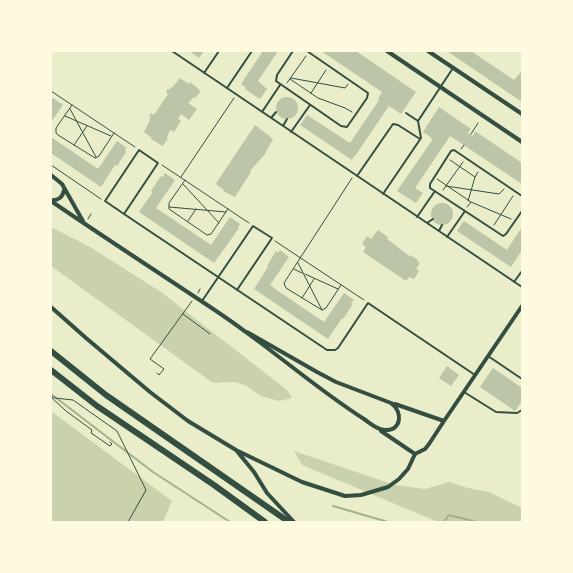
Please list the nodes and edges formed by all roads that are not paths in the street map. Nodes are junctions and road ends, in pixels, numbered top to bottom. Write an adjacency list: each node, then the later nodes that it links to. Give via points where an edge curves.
1 (172, 51): 9 (lane)
2 (219, 51): 9 (lane)
3 (252, 51): 12 (lane)
4 (293, 51): 10 (lane, via 275,78)
5 (387, 51): 11 (street)
6 (428, 51): 8 (street)
7 (308, 52): 13 (lane, via 365,90 368,96 347,127)
8 (454, 68): 11 (lane); 17 (street)
9 (204, 73): 12 (lane)
10 (280, 85): 13 (lane); 14 (lane)
11 (441, 87): 20 (lane); 24 (street)
12 (227, 88): 14 (lane)
13 (310, 105): 22 (lane)
14 (262, 112): 18 (lane)
15 (276, 112): 18 (lane)
16 (406, 113): 20 (lane)
17 (522, 114)
18 (271, 118): 21 (lane)
19 (287, 119): 21 (lane)
20 (418, 121): 23 (lane)
21 (283, 126): 22 (lane)
22 (291, 132): 26 (lane)
23 (420, 139): 26 (lane, via 398,124 393,124); 29 (lane)
24 (522, 142)
25 (51, 174): 27 (street, via 62,184)
26 (356, 175): 29 (lane)
27 (64, 190): 31 (street, via 60,198); 38 (street)
28 (435, 191): 30 (lane, via 430,186 433,177 452,150); 32 (lane); 35 (lane)
29 (383, 194): 35 (lane)
30 (522, 196)
31 (51, 200): 38 (street)
32 (465, 211): 33 (lane, via 505,236); 41 (lane)
33 (522, 211)
34 (124, 214): 34 (lane, via 158,163 139,150 105,201); 43 (lane)
35 (417, 217): 37 (lane)
36 (432, 219): 37 (lane)
37 (427, 223): 40 (lane)
38 (84, 224): 47 (street)
39 (442, 225): 40 (lane)
40 (439, 231): 41 (lane)
41 (447, 237): 44 (lane)
42 (522, 271): 44 (lane)
43 (218, 277): 46 (lane); 46 (lane, via 252,226 272,238); 47 (lane)
44 (514, 282): 45 (lane)
45 (522, 287)
46 (237, 290): 54 (lane, via 331,351 338,348 368,303)
47 (202, 302): 50 (street)
48 (522, 306): 52 (street)
49 (51, 307): 61 (street, via 150,392 188,421)
50 (247, 332): 57 (street, via 330,379); 60 (street, via 326,394)
51 (51, 351): 64 (main road, via 106,395)
52 (488, 356): 54 (street); 55 (lane)
53 (51, 370): 63 (main road, via 97,406)
54 (475, 375): 56 (street)
55 (522, 379)
56 (464, 392): 58 (lane, via 496,412 517,414); 59 (street)
57 (391, 402): 59 (street); 60 (street, via 399,415 396,426 384,430)
58 (522, 410)
59 (444, 421): 62 (street, via 425,449)
60 (376, 427): 62 (street)
61 (236, 450): 62 (street, via 302,482 345,496 361,495 388,487 408,469); 65 (street, via 267,493)
62 (415, 454)
63 (265, 522)
64 (288, 522)
65 (294, 522)

